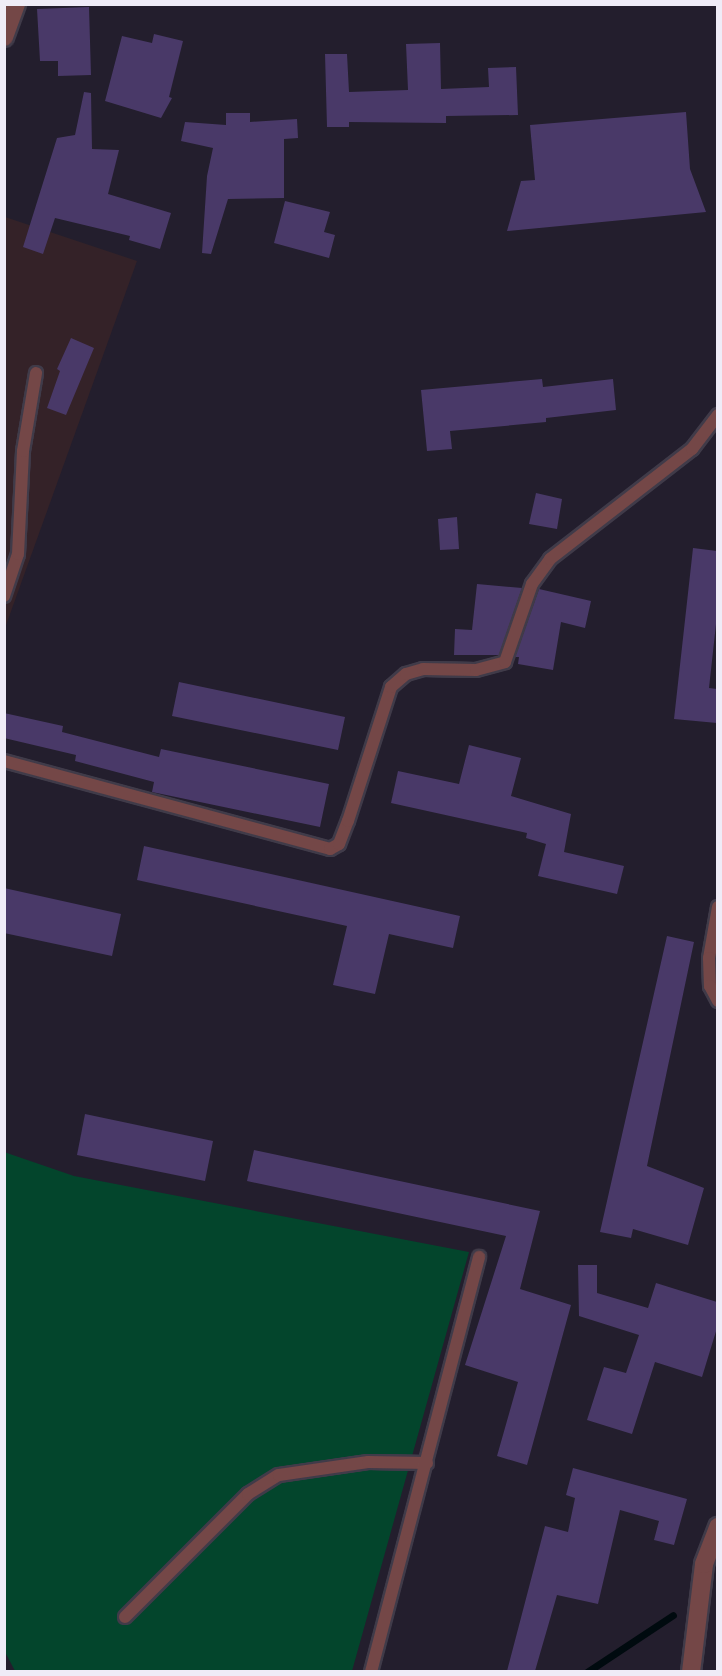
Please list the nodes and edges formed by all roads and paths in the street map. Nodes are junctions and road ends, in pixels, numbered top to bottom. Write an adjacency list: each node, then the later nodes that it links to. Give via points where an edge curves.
1 (16, 4): 2 (street)
2 (4, 37)
3 (36, 374): 5 (lane, via 23,451 20,544)
4 (717, 415): 6 (lane, via 692,449 550,559 532,584 505,662 476,670 423,669 406,674 391,687 339,844 330,849)
5 (4, 596)
6 (4, 761)
7 (717, 907): 8 (lane, via 709,958 710,986)
8 (717, 1001)
9 (479, 1257): 10 (lane)
10 (427, 1463): 12 (lane, via 368,1462 279,1475 240,1502); 13 (lane)
11 (717, 1527): 14 (street, via 704,1564)
12 (125, 1617)
13 (371, 1671)
14 (691, 1671)

